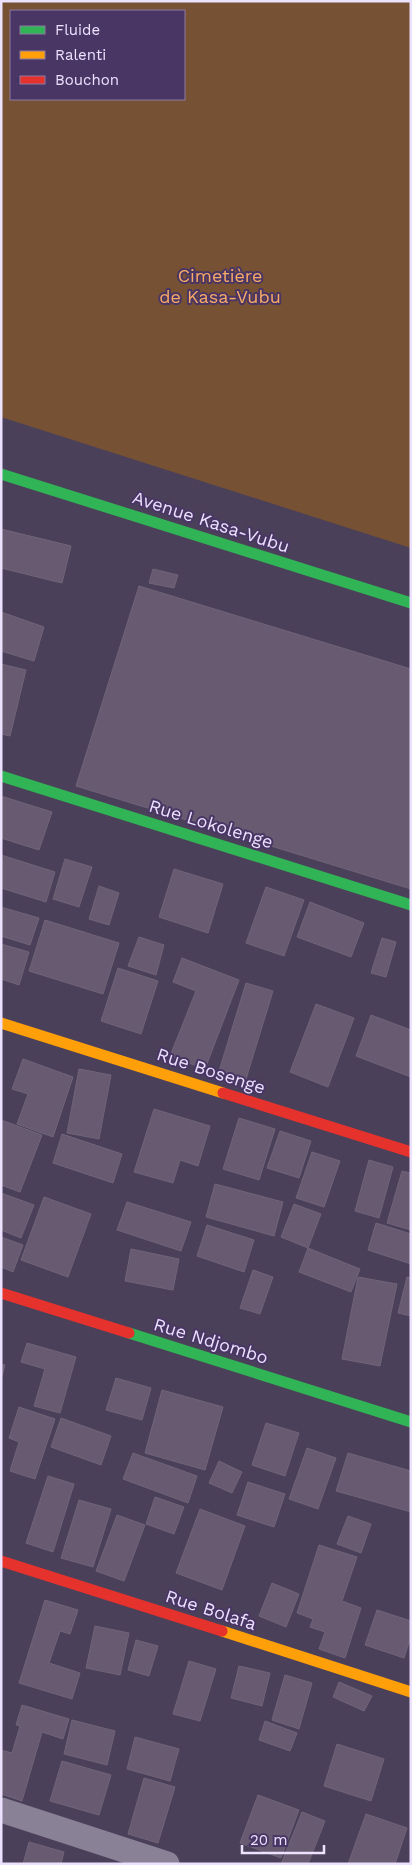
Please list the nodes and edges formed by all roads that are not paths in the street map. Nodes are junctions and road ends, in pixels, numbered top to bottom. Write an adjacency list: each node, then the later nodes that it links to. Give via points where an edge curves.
1 (1, 474): 2 (street, Avenue Kasa-Vubu)
2 (411, 603)
3 (1, 776): 4 (street, Rue Lokolenge)
4 (411, 905)
5 (1, 1023): 6 (street, Rue Bosenge)
6 (411, 1152)
7 (1, 1293): 8 (street, Rue Ndjombo)
8 (411, 1422)
9 (1, 1561): 10 (street, Rue Bolafa)
10 (411, 1692)
11 (1, 1810): 12 (street)
12 (167, 1864)

